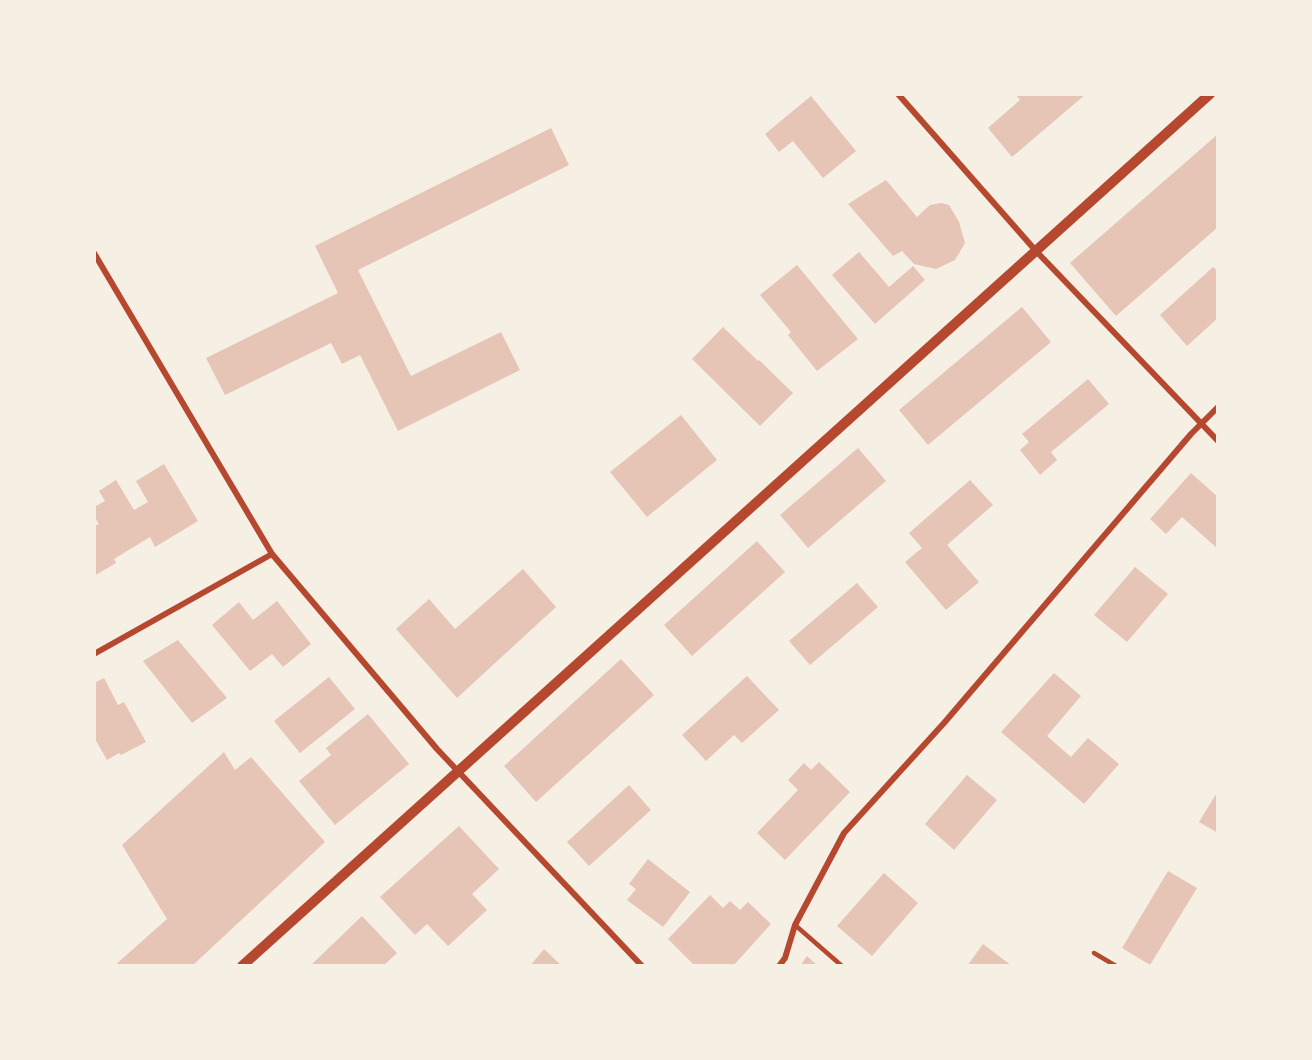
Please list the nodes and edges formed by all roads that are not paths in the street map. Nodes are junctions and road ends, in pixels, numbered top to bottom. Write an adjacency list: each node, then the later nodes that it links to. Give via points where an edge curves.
1 (898, 94): 3 (street)
2 (1210, 94): 3 (street)
3 (1036, 251): 6 (street); 10 (street)
4 (94, 253): 8 (street)
5 (1218, 407): 6 (street)
6 (1200, 424): 7 (street); 11 (street, via 944,723 844,833)
7 (1218, 441)
8 (272, 554): 9 (street); 10 (street)
9 (94, 654)
10 (458, 771): 13 (street); 14 (street)
11 (795, 925): 15 (street); 16 (lane)
12 (1094, 953): 17 (lane)
13 (242, 966)
14 (642, 966)
15 (779, 966)
16 (842, 966)
17 (1116, 966)

